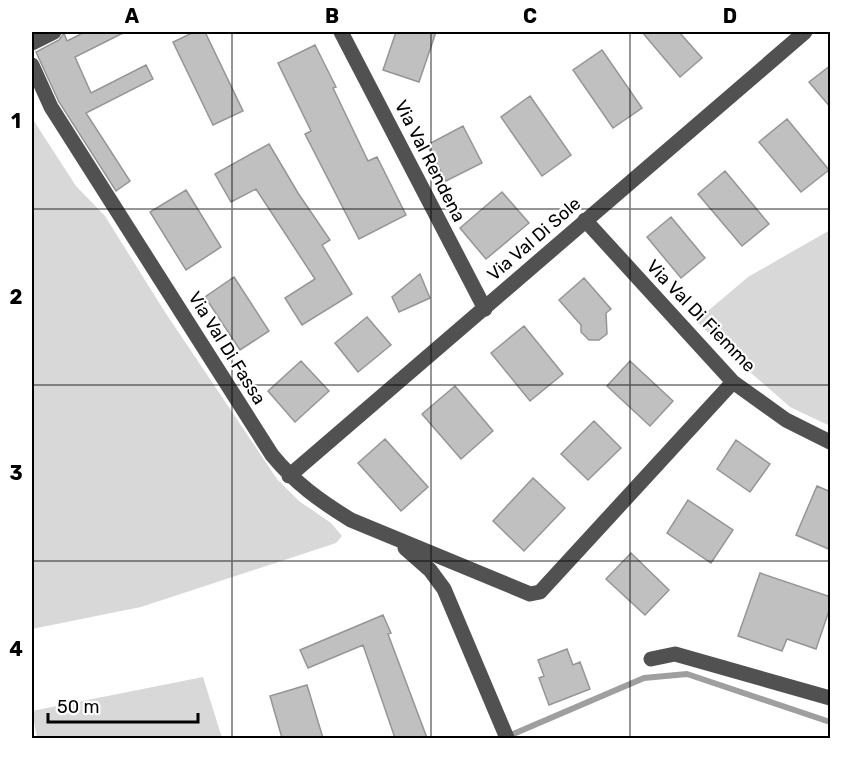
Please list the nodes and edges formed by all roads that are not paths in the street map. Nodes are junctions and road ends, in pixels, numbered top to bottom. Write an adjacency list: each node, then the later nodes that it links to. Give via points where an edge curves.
1 (54, 32): 4 (street)
2 (341, 32): 7 (street, Via Val Rendena)
3 (805, 32): 6 (street, Via Val Di Sole)
4 (32, 43)
5 (32, 65): 10 (street, Via Val Di Fassa, via 51,106)
6 (585, 220): 7 (street, Via Val Di Sole); 8 (street, Via Val Di Fiemme)
7 (484, 309): 10 (street, Via Val Di Sole)
8 (733, 382): 9 (street, Via Val Di Fiemme, via 786,420); 12 (street, Via Val Di Fassa, via 540,592 530,594)
9 (831, 442)
10 (289, 476): 11 (street, Via Val Di Fassa, via 351,520)
11 (384, 534): 12 (street, Via Val Di Fassa); 13 (street, via 417,558)
12 (467, 569): 13 (street, via 451,573)
13 (444, 589): 16 (street)
14 (651, 660): 15 (street, via 675,654)
15 (831, 698)
16 (505, 734)

